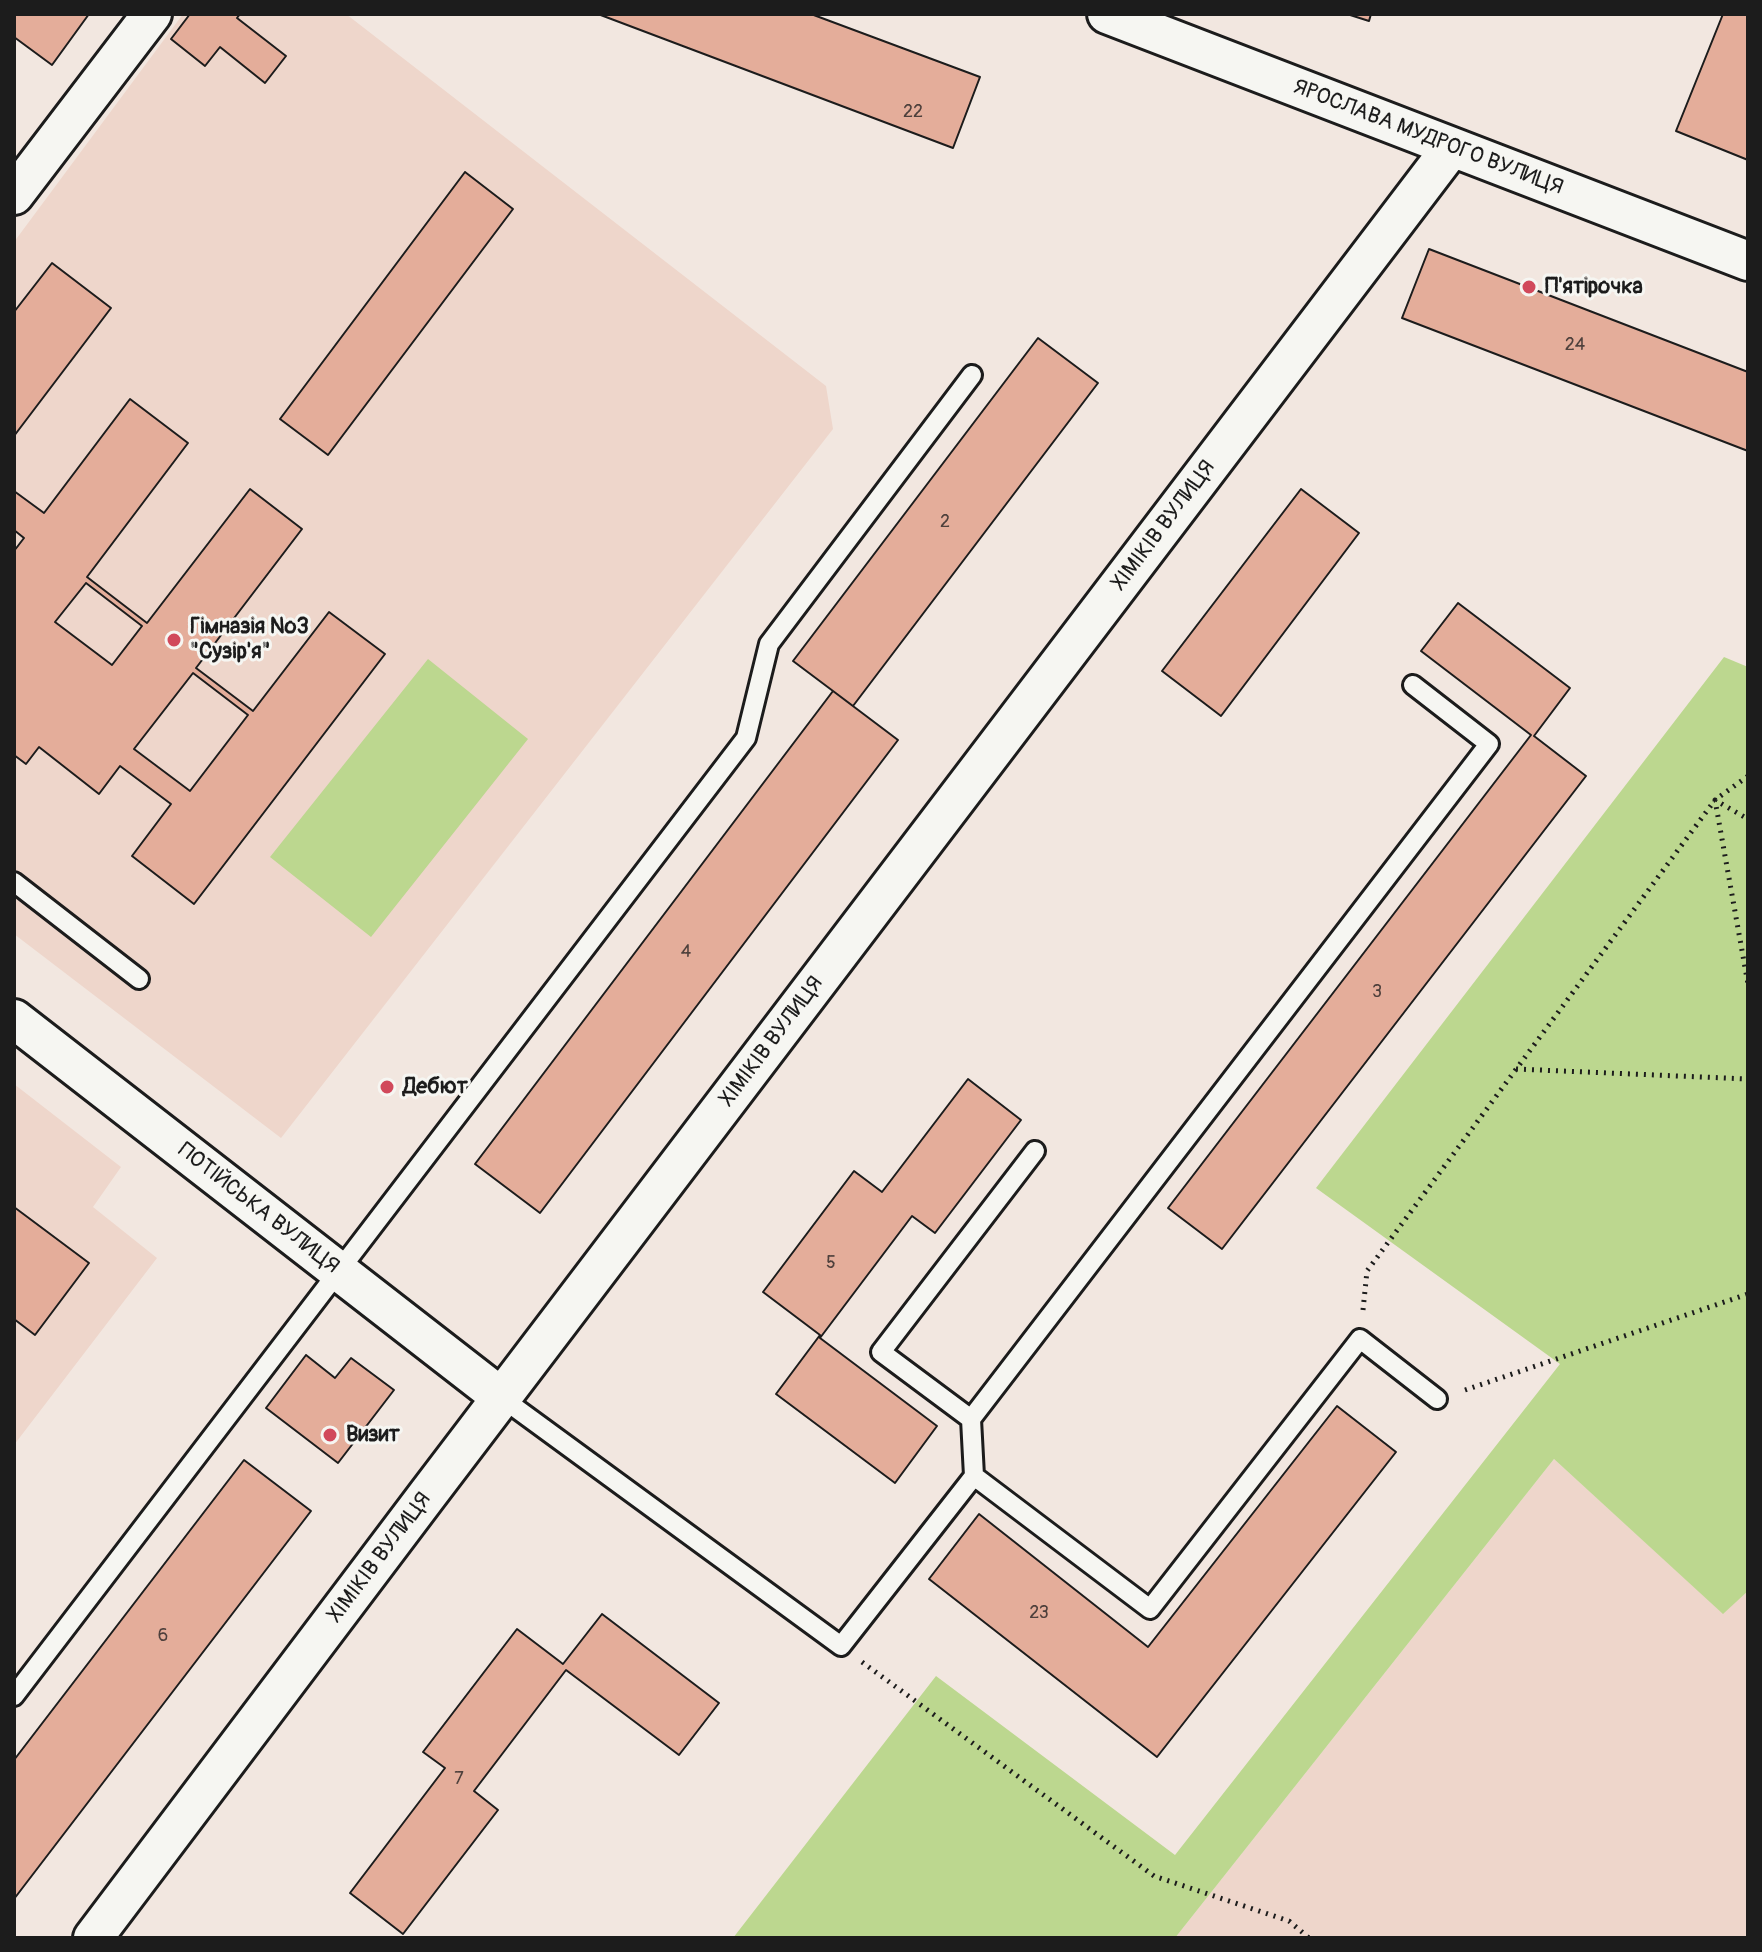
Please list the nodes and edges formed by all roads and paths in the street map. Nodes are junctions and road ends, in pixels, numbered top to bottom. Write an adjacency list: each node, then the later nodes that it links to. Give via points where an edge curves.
1 (152, 14): 4 (street)
2 (1107, 14): 3 (street, ЯРОСЛАВА МУДРОГО ВУЛИЦЯ)
3 (1452, 147): 5 (street, ЯРОСЛАВА МУДРОГО ВУЛИЦЯ); 21 (street, ХІМІКІВ ВУЛИЦЯ)
4 (14, 195)
5 (1748, 261)
6 (972, 375): 18 (lane, via 769,644 746,738)
7 (1413, 685): 23 (lane, via 1489,744)
8 (1748, 776): 9 (path)
9 (1715, 800): 10 (path); 13 (path); 15 (path)
10 (1748, 819)
11 (14, 882): 12 (lane)
12 (139, 979)
13 (1748, 984)
14 (14, 1019): 18 (street, ПОТІЙСЬКА ВУЛИЦЯ)
15 (1516, 1069): 16 (path); 20 (path, via 1367,1271)
16 (1748, 1079)
17 (1035, 1151): 23 (lane, via 881,1352)
18 (339, 1272): 21 (street, ПОТІЙСЬКА ВУЛИЦЯ); 26 (lane)
19 (1748, 1294): 22 (path)
20 (1360, 1339): 22 (lane); 24 (lane, via 1150,1609)
21 (502, 1398): 25 (lane); 27 (street, ХІМІКІВ ВУЛИЦЯ)
22 (1437, 1399)
23 (971, 1419): 24 (lane)
24 (974, 1476): 25 (lane)
25 (841, 1646): 28 (path, via 1154,1876 1289,1921)
26 (14, 1696)
27 (93, 1938)
28 (1309, 1938)

